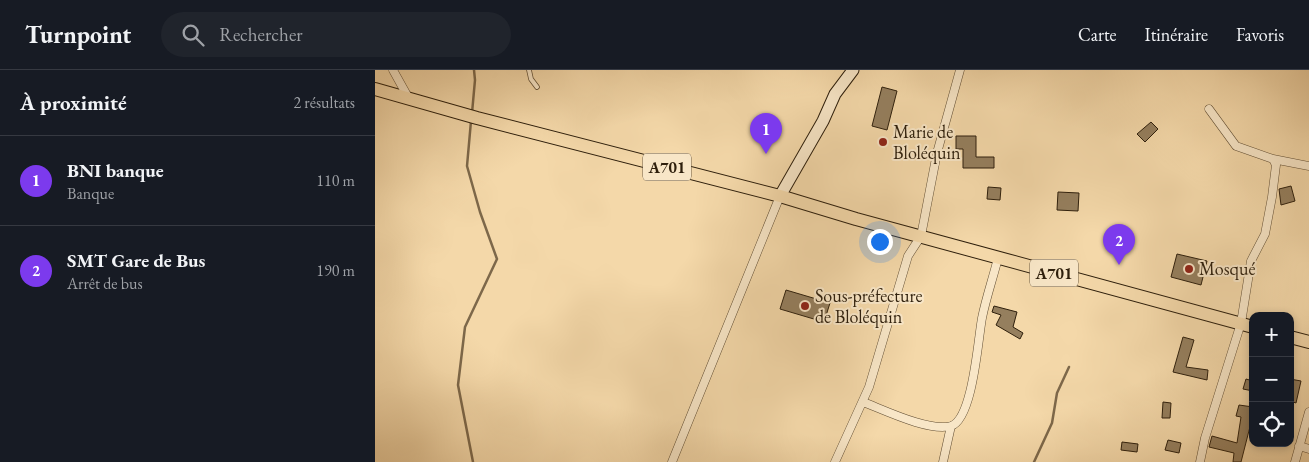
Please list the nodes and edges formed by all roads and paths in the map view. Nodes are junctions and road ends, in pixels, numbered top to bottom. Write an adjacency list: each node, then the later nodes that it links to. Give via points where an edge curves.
1 (393, 70): 7 (street)
2 (529, 70): 5 (lane)
3 (853, 70): 11 (main road, via 835,94)
4 (960, 70): 12 (street, via 937,153)
5 (537, 86)
6 (375, 90): 7 (highway, A701)
7 (408, 97): 11 (highway, A701, via 477,118)
8 (1209, 109): 9 (street, via 1236,146)
9 (1273, 159): 10 (street); 14 (street, via 1276,164 1265,234 1251,261)
10 (1309, 166)
11 (780, 196): 12 (highway, A701); 22 (street)
12 (921, 236): 13 (highway, A701); 17 (street, via 908,256)
13 (998, 258): 14 (highway, A701); 19 (street, via 983,317 969,397 959,420)
14 (1247, 325): 25 (street, via 1205,438)
15 (1294, 338): 16 (highway)
16 (1309, 342)
17 (863, 402): 19 (street, via 930,425); 23 (street)
18 (1309, 412): 20 (street)
19 (951, 426): 24 (street)
20 (1299, 446): 21 (street); 26 (street)
21 (1309, 449)
22 (672, 462)
23 (835, 462)
24 (943, 462)
25 (1200, 462)
26 (1295, 462)

